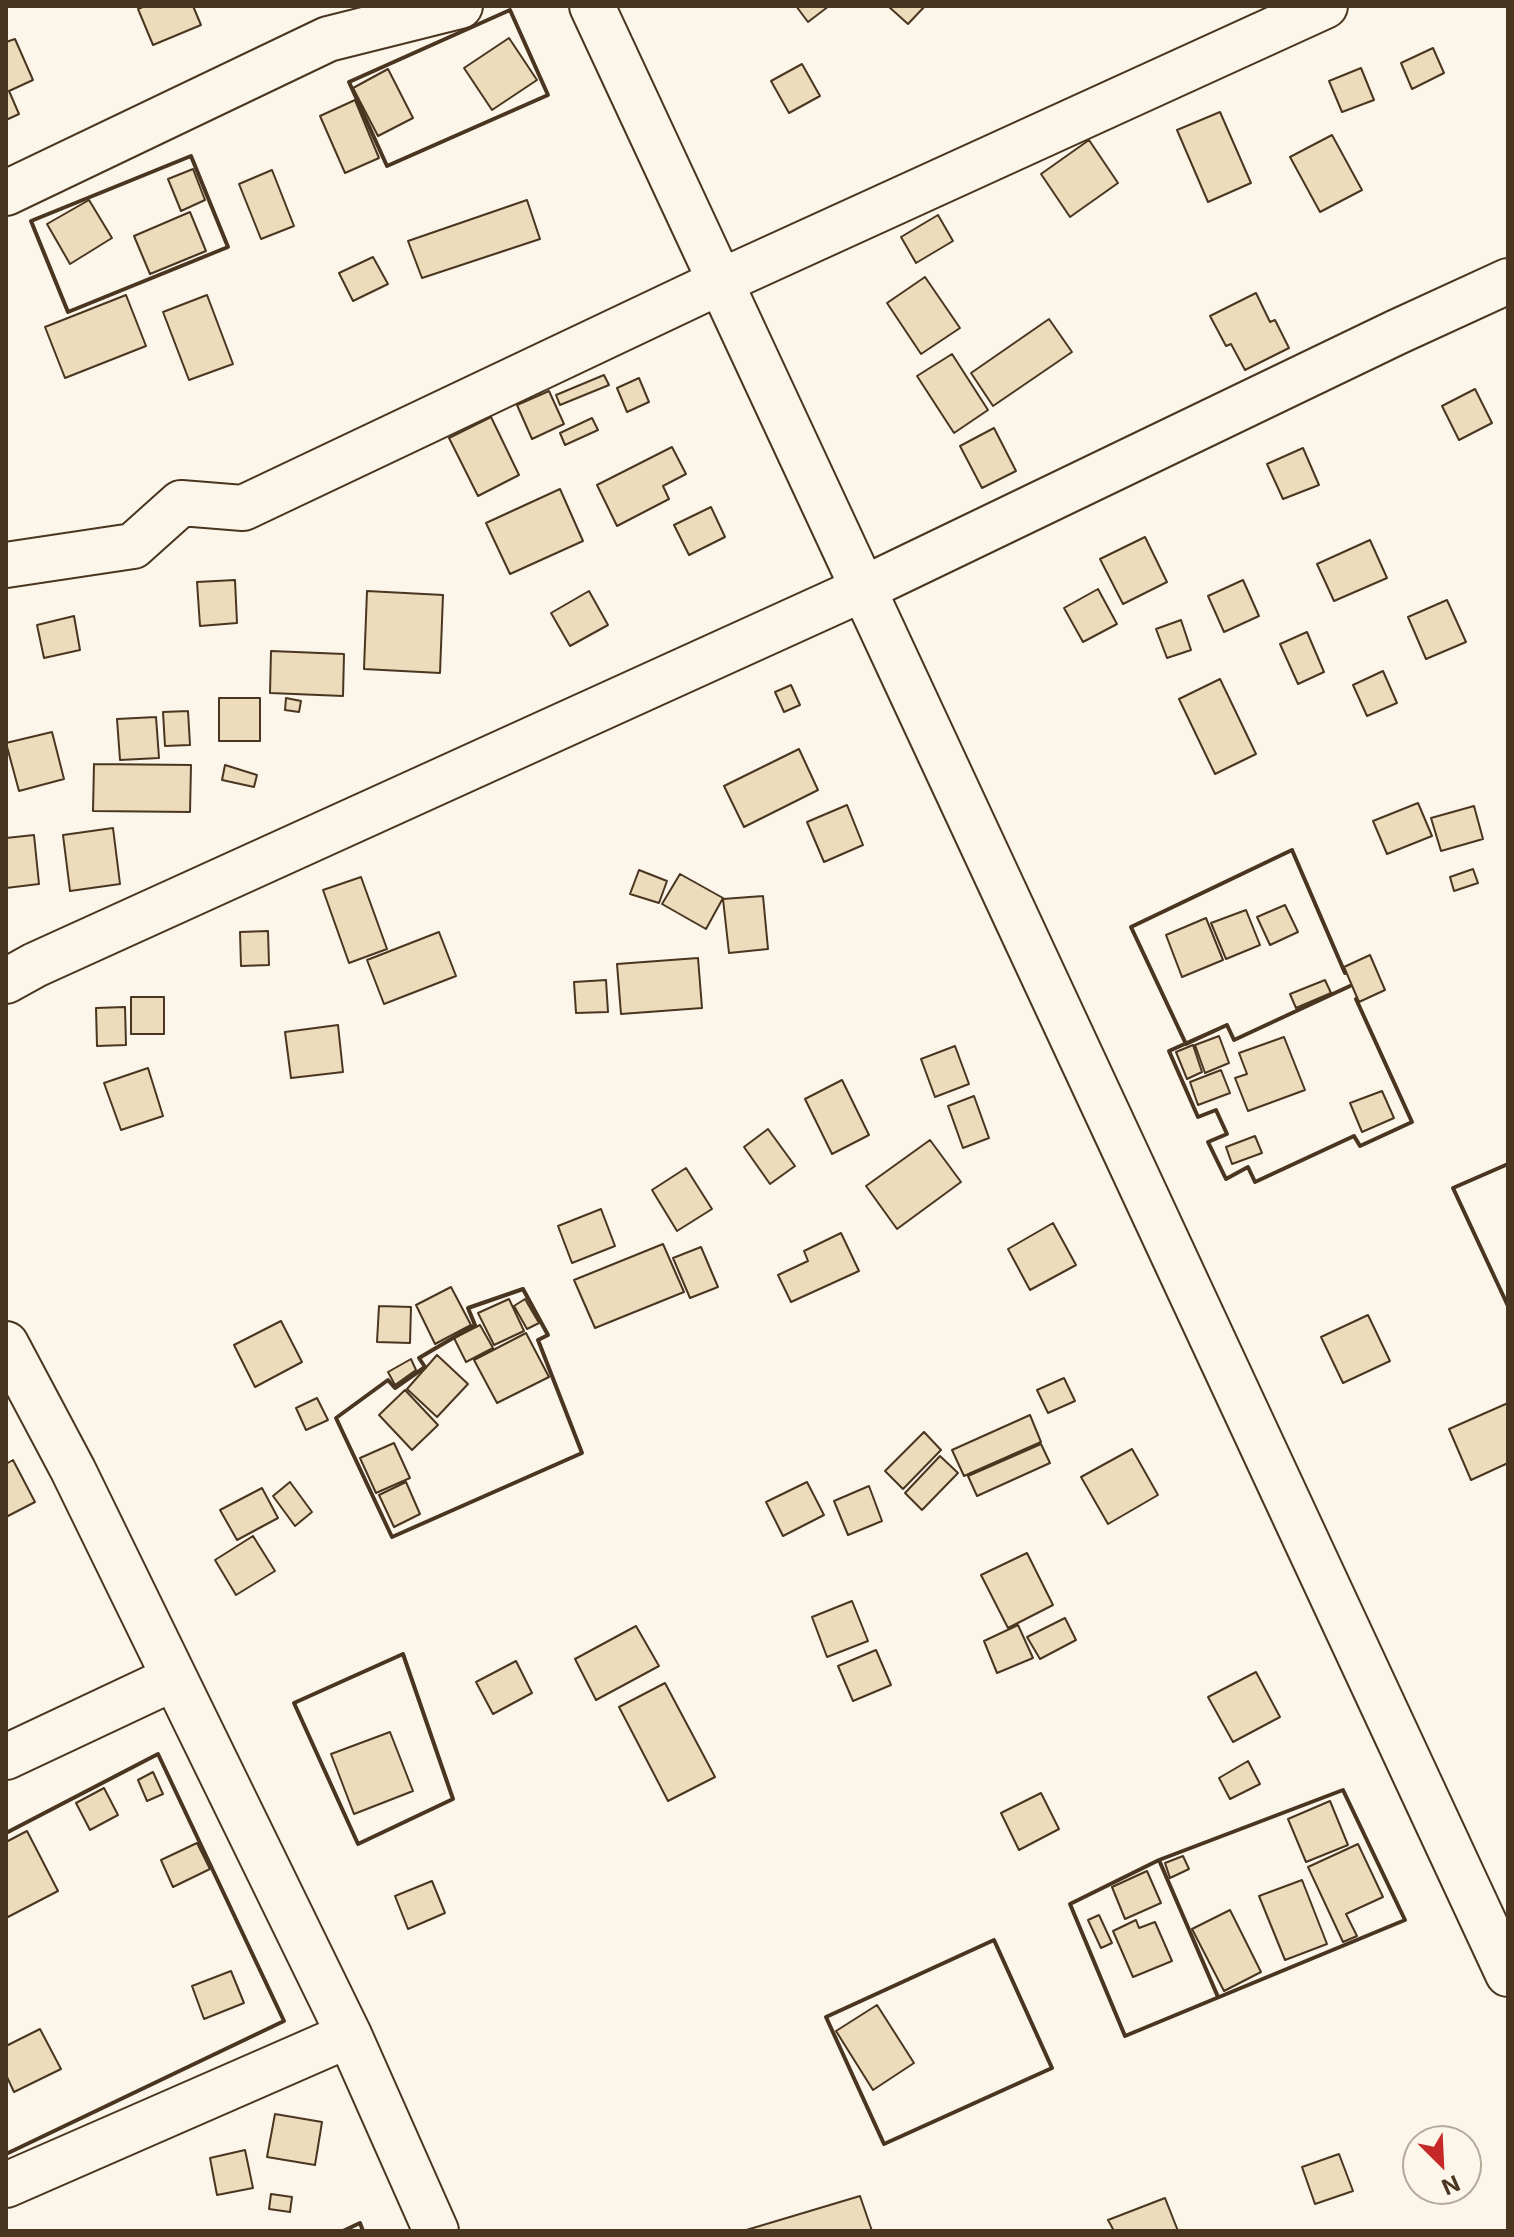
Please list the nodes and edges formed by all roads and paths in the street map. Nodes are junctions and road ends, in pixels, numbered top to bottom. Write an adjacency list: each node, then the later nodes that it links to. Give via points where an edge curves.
1 (460, 6): 4 (street, via 328,39)
2 (592, 6): 5 (street)
3 (1325, 6): 5 (street)
4 (6, 193)
5 (722, 281): 7 (street, via 243,508 181,503 133,546); 8 (street)
6 (1508, 281): 8 (street)
7 (6, 565)
8 (865, 588): 9 (street); 13 (street)
9 (6, 981)
10 (6, 1344): 11 (street)
11 (174, 1678): 12 (street); 14 (street)
12 (6, 1757)
13 (1508, 1974)
14 (349, 2035): 15 (street); 16 (street)
15 (6, 2185)
16 (436, 2231)

